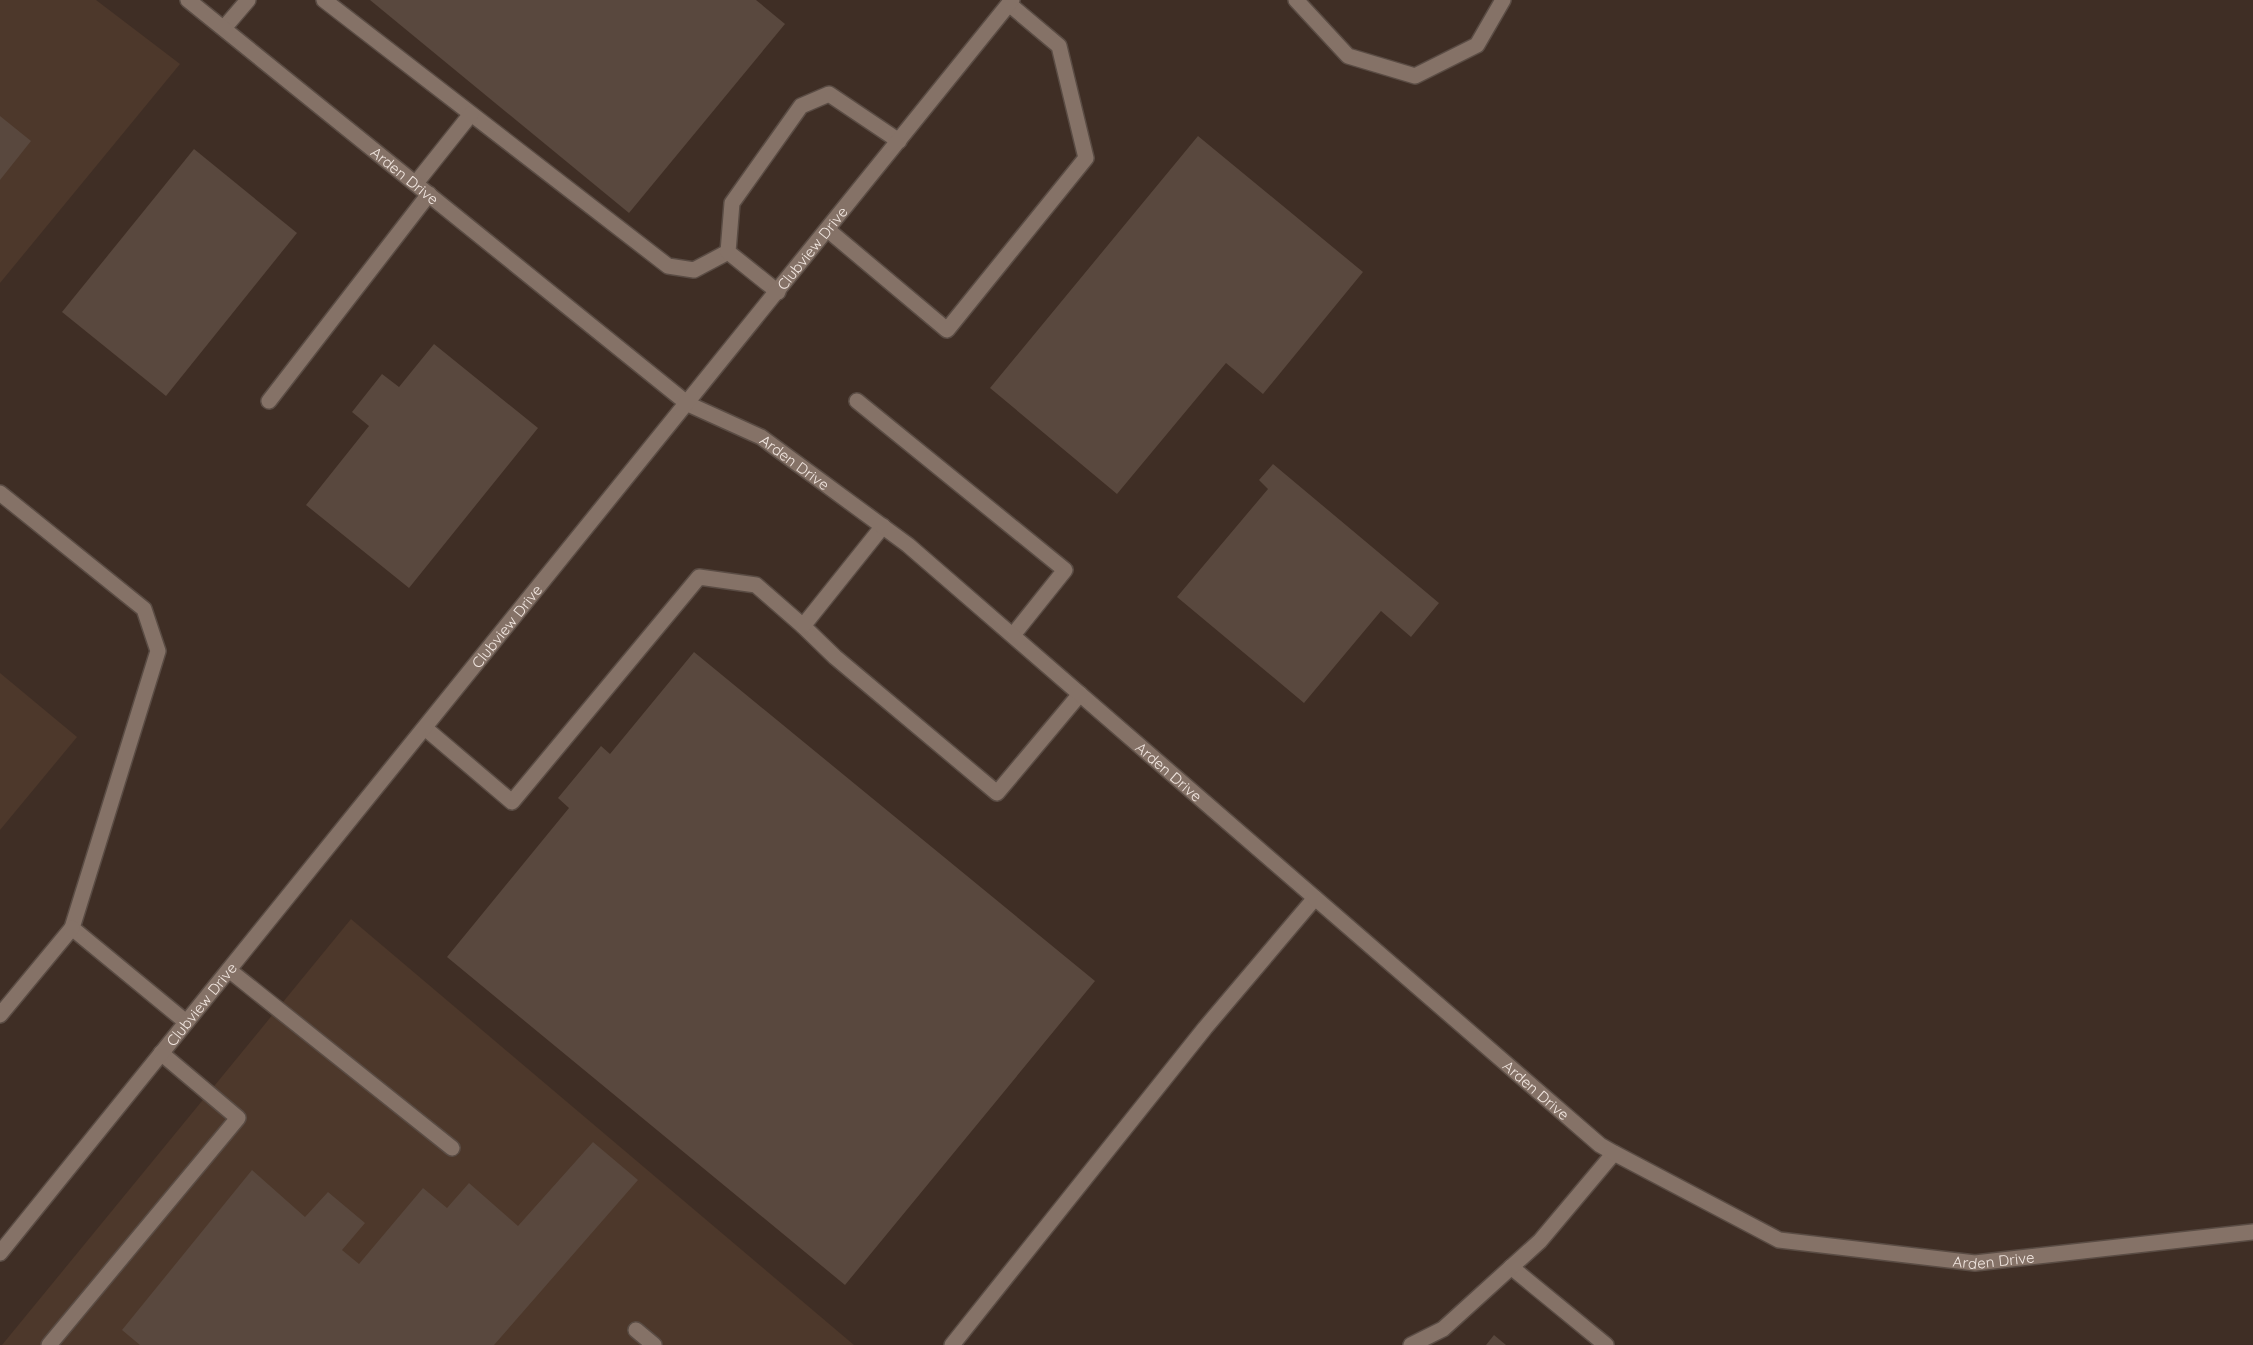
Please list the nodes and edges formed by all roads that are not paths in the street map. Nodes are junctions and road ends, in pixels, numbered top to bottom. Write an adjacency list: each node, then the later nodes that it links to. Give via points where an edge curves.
1 (188, 0): 7 (street, Arden Drive)
2 (248, 0): 7 (street)
3 (324, 0): 8 (street)
4 (1296, 0): 5 (street, via 1348,57 1416,76 1477,45)
5 (1503, 0)
6 (1011, 2): 9 (street, Clubview Drive); 12 (street, via 1059,46 1086,158 947,330)
7 (224, 28): 10 (street, Arden Drive)
8 (471, 114): 10 (street); 13 (street, via 668,266 694,270)
9 (899, 141): 12 (street, Clubview Drive); 13 (street, via 829,94 801,106 732,203)
10 (416, 183): 11 (street, Arden Drive)
11 (429, 194): 15 (street); 17 (street, Arden Drive)
12 (828, 230): 14 (street, Clubview Drive)
13 (728, 252): 14 (street)
14 (778, 292): 17 (street, Clubview Drive)
15 (269, 401)
16 (857, 401): 21 (street, via 1065,570)
17 (688, 404): 19 (street, Arden Drive, via 761,437); 23 (street, Clubview Drive)
18 (0, 493): 25 (street, via 144,609 158,651)
19 (883, 526): 20 (street); 21 (street, Arden Drive)
20 (803, 626): 22 (street, via 997,793); 23 (street, via 756,585 699,577 512,802)
21 (1013, 635): 22 (street, Arden Drive)
22 (1080, 694): 24 (street, Arden Drive)
23 (425, 728): 26 (street, Clubview Drive)
24 (1315, 898): 31 (street, Arden Drive, via 1591,1138); 38 (street, via 1205,1028)
25 (72, 928): 27 (street); 28 (street)
26 (229, 970): 28 (street, Clubview Drive); 30 (street)
27 (0, 1015)
28 (186, 1022): 29 (street, Clubview Drive)
29 (161, 1053): 33 (street, Clubview Drive); 36 (street, via 238,1118)
30 (452, 1148)
31 (1614, 1153): 32 (street, Arden Drive, via 1779,1240 1975,1263); 34 (street, via 1540,1241)
32 (2253, 1232)
33 (0, 1253)
34 (1511, 1267): 39 (street, via 1443,1329); 40 (street)
35 (636, 1330): 37 (street)
36 (49, 1345)
37 (654, 1345)
38 (952, 1345)
39 (1411, 1345)
40 (1606, 1345)

